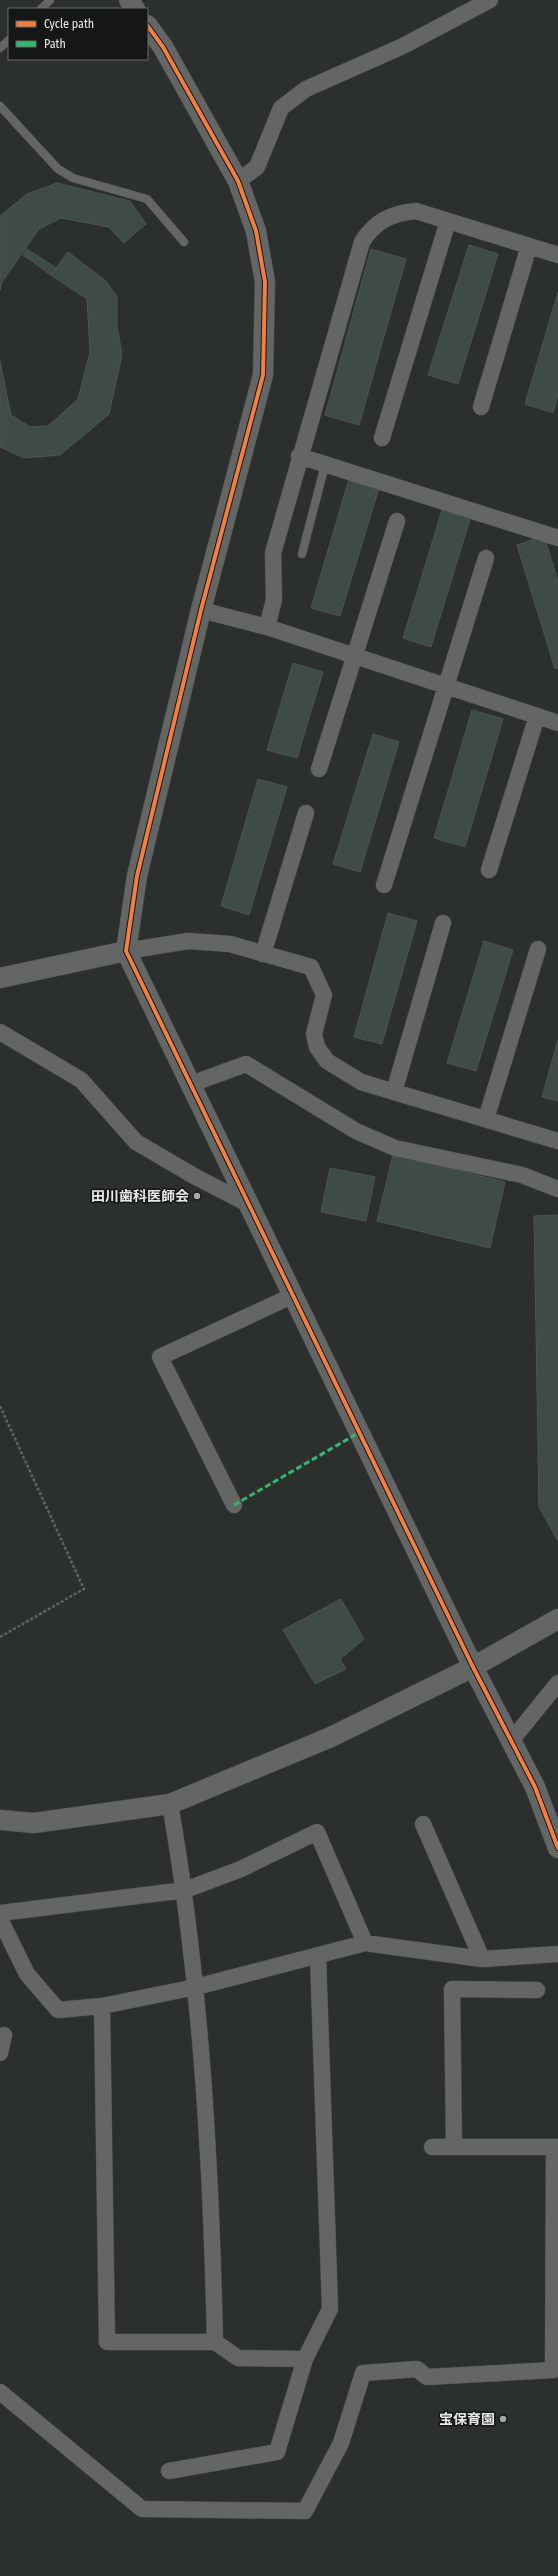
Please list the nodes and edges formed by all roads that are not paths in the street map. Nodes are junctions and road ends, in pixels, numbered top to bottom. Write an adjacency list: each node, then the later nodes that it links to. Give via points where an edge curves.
1 (50, 0): 3 (lane)
2 (490, 0): 8 (street, via 403,46 306,89 281,108 257,168)
3 (42, 8)
4 (148, 26): 8 (street, via 163,47)
5 (8, 41): 6 (lane)
6 (0, 48)
7 (0, 106): 10 (lane, via 58,169 74,178 147,199)
8 (238, 181): 21 (street, via 256,231 265,282 263,375)
9 (448, 221): 11 (street); 14 (street); 15 (street, via 416,211 396,213 370,230 362,242)
10 (184, 242)
11 (529, 246): 12 (street); 13 (street)
12 (558, 255)
13 (481, 407)
14 (382, 438)
15 (299, 456): 16 (street); 22 (street, via 272,553 274,600)
16 (325, 465): 18 (street); 19 (lane)
17 (397, 521): 23 (street)
18 (558, 538)
19 (302, 554)
20 (486, 558): 24 (street)
21 (201, 610): 22 (street); 33 (street, via 137,876)
22 (267, 627): 23 (street)
23 (354, 656): 24 (street); 27 (street)
24 (446, 686): 25 (street); 30 (street)
25 (537, 716): 26 (street); 29 (street)
26 (558, 723)
27 (319, 769)
28 (306, 813): 34 (street)
29 (488, 870)
30 (384, 885)
31 (443, 923): 38 (street)
32 (538, 949): 39 (street)
33 (126, 951): 34 (street, via 188,941 230,944); 35 (street); 37 (street)
34 (264, 954): 38 (street, via 311,967 324,995 314,1034 317,1047 327,1061 361,1082)
35 (0, 978)
36 (0, 1032): 42 (street, via 81,1080 136,1142)
37 (191, 1084): 41 (street, via 246,1064 356,1131 395,1148 522,1175); 42 (street)
38 (394, 1092): 39 (street)
39 (486, 1119): 40 (street)
40 (558, 1141)
41 (558, 1189)
42 (250, 1205): 43 (street)
43 (294, 1295): 44 (street, via 160,1356); 46 (street)
44 (234, 1505)
45 (558, 1619): 46 (street)
46 (473, 1667): 48 (street); 49 (street, via 326,1740)
47 (558, 1683): 48 (street)
48 (511, 1741): 52 (street, via 535,1788)
49 (170, 1804): 50 (street, via 34,1823); 53 (street)
50 (0, 1820)
51 (424, 1824): 59 (street)
52 (558, 1848)
53 (185, 1890): 54 (street); 56 (street, via 241,1869 316,1832); 60 (street)
54 (0, 1913)
55 (0, 1919): 62 (street, via 27,1974 58,2010)
56 (365, 1943): 58 (street); 59 (street)
57 (558, 1954): 59 (street)
58 (318, 1956): 60 (street); 69 (street, via 330,2309)
59 (482, 1959)
60 (196, 1987): 62 (street); 68 (street, via 212,2212)
61 (536, 1990): 66 (street, via 452,1989)
62 (102, 2006): 68 (street, via 107,2342)
63 (4, 2035): 64 (street)
64 (0, 2053)
65 (432, 2147): 66 (street)
66 (454, 2147): 67 (street)
67 (556, 2147): 70 (street, via 553,2370 427,2377 417,2369 362,2373 341,2443 305,2511 142,2509)
68 (215, 2342): 69 (street, via 238,2358)
69 (305, 2359): 71 (street, via 277,2452)
70 (0, 2392)
71 (169, 2472)

